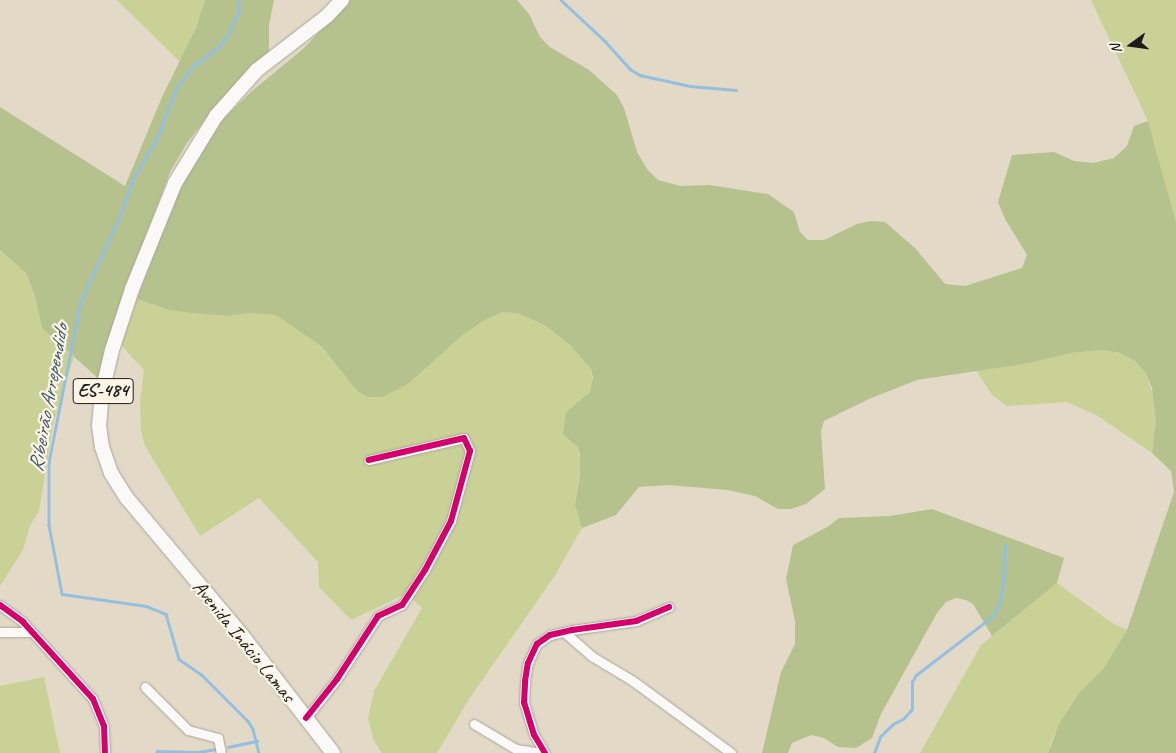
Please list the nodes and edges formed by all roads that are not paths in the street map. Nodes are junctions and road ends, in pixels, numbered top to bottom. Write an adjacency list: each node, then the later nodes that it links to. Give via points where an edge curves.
1 (342, 0): 9 (main road, Avenida Inácio Lamas / ES-484, via 327,16 257,70 216,116 174,182 132,289 112,350 100,406 102,447 111,473 126,498 241,634)
2 (369, 460): 9 (street, via 464,438 470,451 451,521 425,570 402,605 378,616 337,679)
3 (0, 605): 6 (street)
4 (669, 608): 7 (street, via 636,621)
5 (0, 632): 6 (street)
6 (31, 632): 11 (street, via 93,699 104,726)
7 (564, 632): 14 (street, via 550,635 537,644 528,663 524,703); 15 (street, via 593,657 633,681)
8 (145, 687): 12 (street, via 188,730 218,738)
9 (306, 718): 13 (main road, Avenida Inácio Lamas / ES-484)
10 (474, 724): 14 (street, via 516,749)
11 (105, 753)
12 (221, 753)
13 (333, 753)
14 (543, 753)
15 (730, 753)

